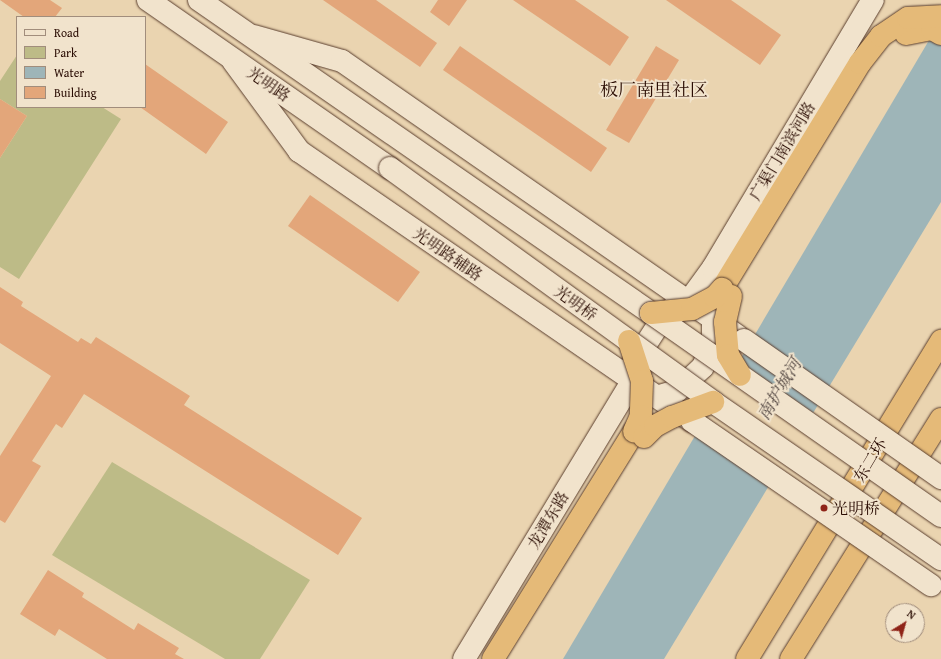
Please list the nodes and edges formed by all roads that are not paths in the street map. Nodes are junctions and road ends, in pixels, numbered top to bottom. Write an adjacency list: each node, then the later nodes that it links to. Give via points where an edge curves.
1 (148, 0): 6 (street, 光明路)
2 (199, 0): 5 (street, 光明路)
3 (873, 0): 9 (street, 广渠门南滨河路)
4 (940, 17): 8 (highway, via 908,18 894,34)
5 (249, 35): 9 (street, via 342,61); 10 (street, 光明路)
6 (231, 58): 7 (street, 光明路); 15 (street, 光明路辅路, via 299,151)
7 (390, 168): 12 (street, 光明桥, bridge)
8 (726, 293): 10 (highway, bridge, via 692,309); 14 (highway, bridge, via 728,355)
9 (690, 301): 11 (street); 15 (street, via 674,307 657,327 633,364)
10 (651, 314): 14 (street, bridge)
11 (713, 317): 16 (street, via 713,339 703,367 677,391); 20 (street, bridge)
12 (628, 341): 17 (street, 光明桥, bridge); 19 (highway, bridge, via 642,381)
13 (941, 342): 27 (highway, 东二环)
14 (740, 375): 21 (street, bridge)
15 (632, 382): 16 (street, 光明路辅路); 24 (street, 龙潭东路)
16 (656, 397): 23 (street, 光明路辅路, bridge)
17 (713, 402): 19 (highway, bridge, via 672,417); 22 (street, 光明桥, bridge)
18 (941, 419): 28 (highway)
19 (639, 434): 25 (highway); 26 (highway)
20 (941, 478)
21 (941, 516)
22 (941, 559)
23 (936, 588)
24 (464, 659)
25 (493, 659)
26 (508, 659)
27 (747, 659)
28 (791, 659)

